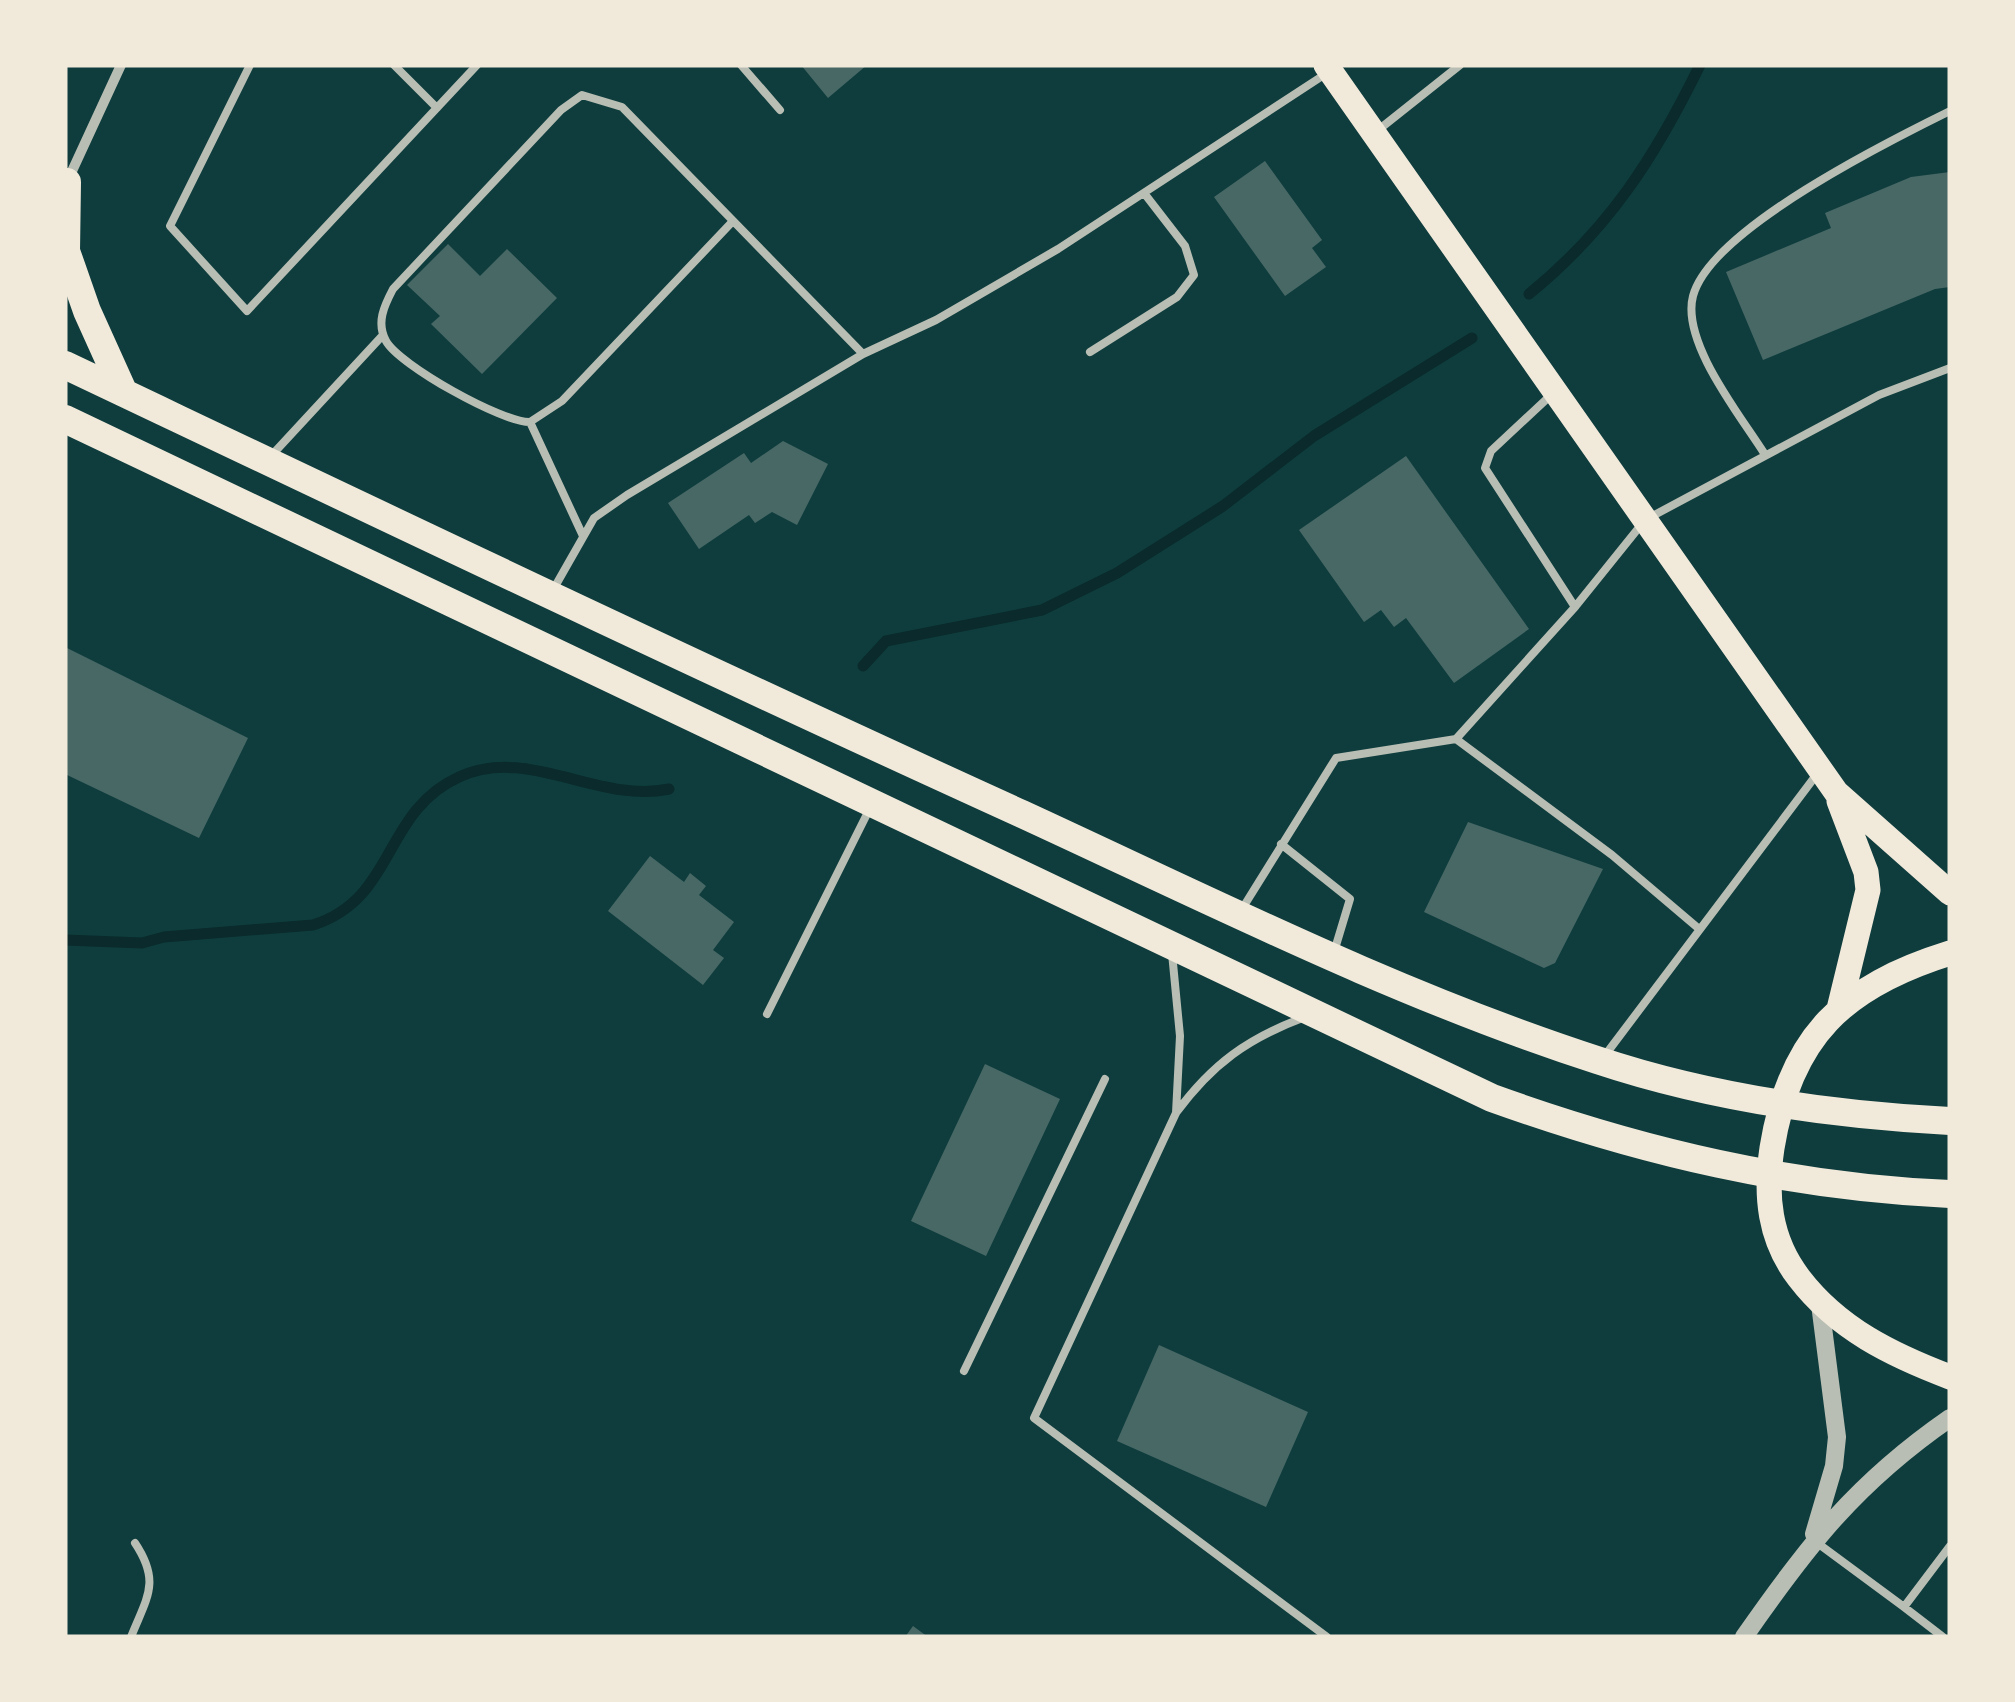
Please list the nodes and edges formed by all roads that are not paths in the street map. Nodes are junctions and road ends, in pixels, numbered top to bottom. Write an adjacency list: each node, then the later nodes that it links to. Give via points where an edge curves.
1 (121, 65): 12 (street)
2 (250, 65): 8 (lane, via 170,226 247,311)
3 (394, 65): 8 (lane)
4 (477, 65): 8 (lane)
5 (741, 65): 9 (lane)
6 (1460, 65): 11 (lane)
7 (1328, 68): 11 (main road); 13 (lane)
8 (437, 108)
9 (780, 110)
10 (1950, 111): 24 (lane, via 1862,154 1781,206 1714,262 1693,297 1700,353)
11 (1374, 134): 20 (main road)
12 (66, 183): 21 (highway, via 66,250)
13 (1144, 192): 16 (lane, via 1184,246 1194,275 1177,297); 17 (lane, via 936,320)
14 (733, 221): 15 (lane, via 622,107 582,95 393,289 380,322); 17 (lane); 23 (lane, via 562,400)
15 (384, 335): 23 (lane, via 398,358 498,413); 25 (lane)
16 (1090, 352)
17 (862, 354): 27 (lane, via 627,495 594,518)
18 (65, 365): 21 (highway)
19 (1950, 368): 24 (lane, via 1880,394)
20 (1555, 391): 26 (main road); 29 (lane, via 1491,451 1486,468)
21 (124, 393): 25 (highway)
22 (65, 419): 33 (highway)
23 (530, 422): 27 (lane)
24 (1764, 453): 26 (lane)
25 (266, 461): 28 (highway)
26 (1645, 520): 29 (lane); 31 (main road)
27 (584, 536): 28 (lane)
28 (551, 595): 36 (highway)
29 (1574, 607): 30 (lane)
30 (1456, 738): 34 (lane, via 1336,758); 37 (lane)
31 (1820, 770): 32 (main road); 37 (lane)
32 (1836, 792): 35 (main road); 41 (main road, via 1868,890)
33 (873, 802): 38 (highway); 42 (lane)
34 (1281, 844): 36 (lane); 40 (lane, via 1350,899)
35 (1950, 894)
36 (1240, 914): 40 (highway)
37 (1698, 928): 44 (lane)
38 (1171, 944): 43 (highway); 47 (lane, via 1180,1036)
39 (1950, 953): 41 (main road, via 1876,982)
40 (1332, 956): 44 (highway)
41 (1839, 1008): 46 (main road, via 1805,1046)
42 (767, 1014)
43 (1314, 1014): 47 (lane, via 1241,1044); 49 (highway, via 1550,1120)
44 (1601, 1062): 46 (highway)
45 (1105, 1079): 52 (lane)
46 (1782, 1101): 48 (highway); 49 (main road)
47 (1176, 1113): 60 (lane, via 1034,1418)
48 (1950, 1122)
49 (1768, 1176): 50 (highway); 51 (main road, via 1776,1235)
50 (1950, 1194)
51 (1820, 1304): 53 (main road, via 1891,1354); 55 (street, via 1837,1437)
52 (964, 1371)
53 (1950, 1377)
54 (1950, 1418): 55 (street, via 1888,1463)
55 (1812, 1539): 58 (lane); 61 (street)
56 (135, 1543): 59 (lane, via 152,1570)
57 (1950, 1546): 58 (lane)
58 (1904, 1607): 62 (lane)
59 (130, 1637)
60 (1327, 1637)
61 (1744, 1637)
62 (1943, 1637)

